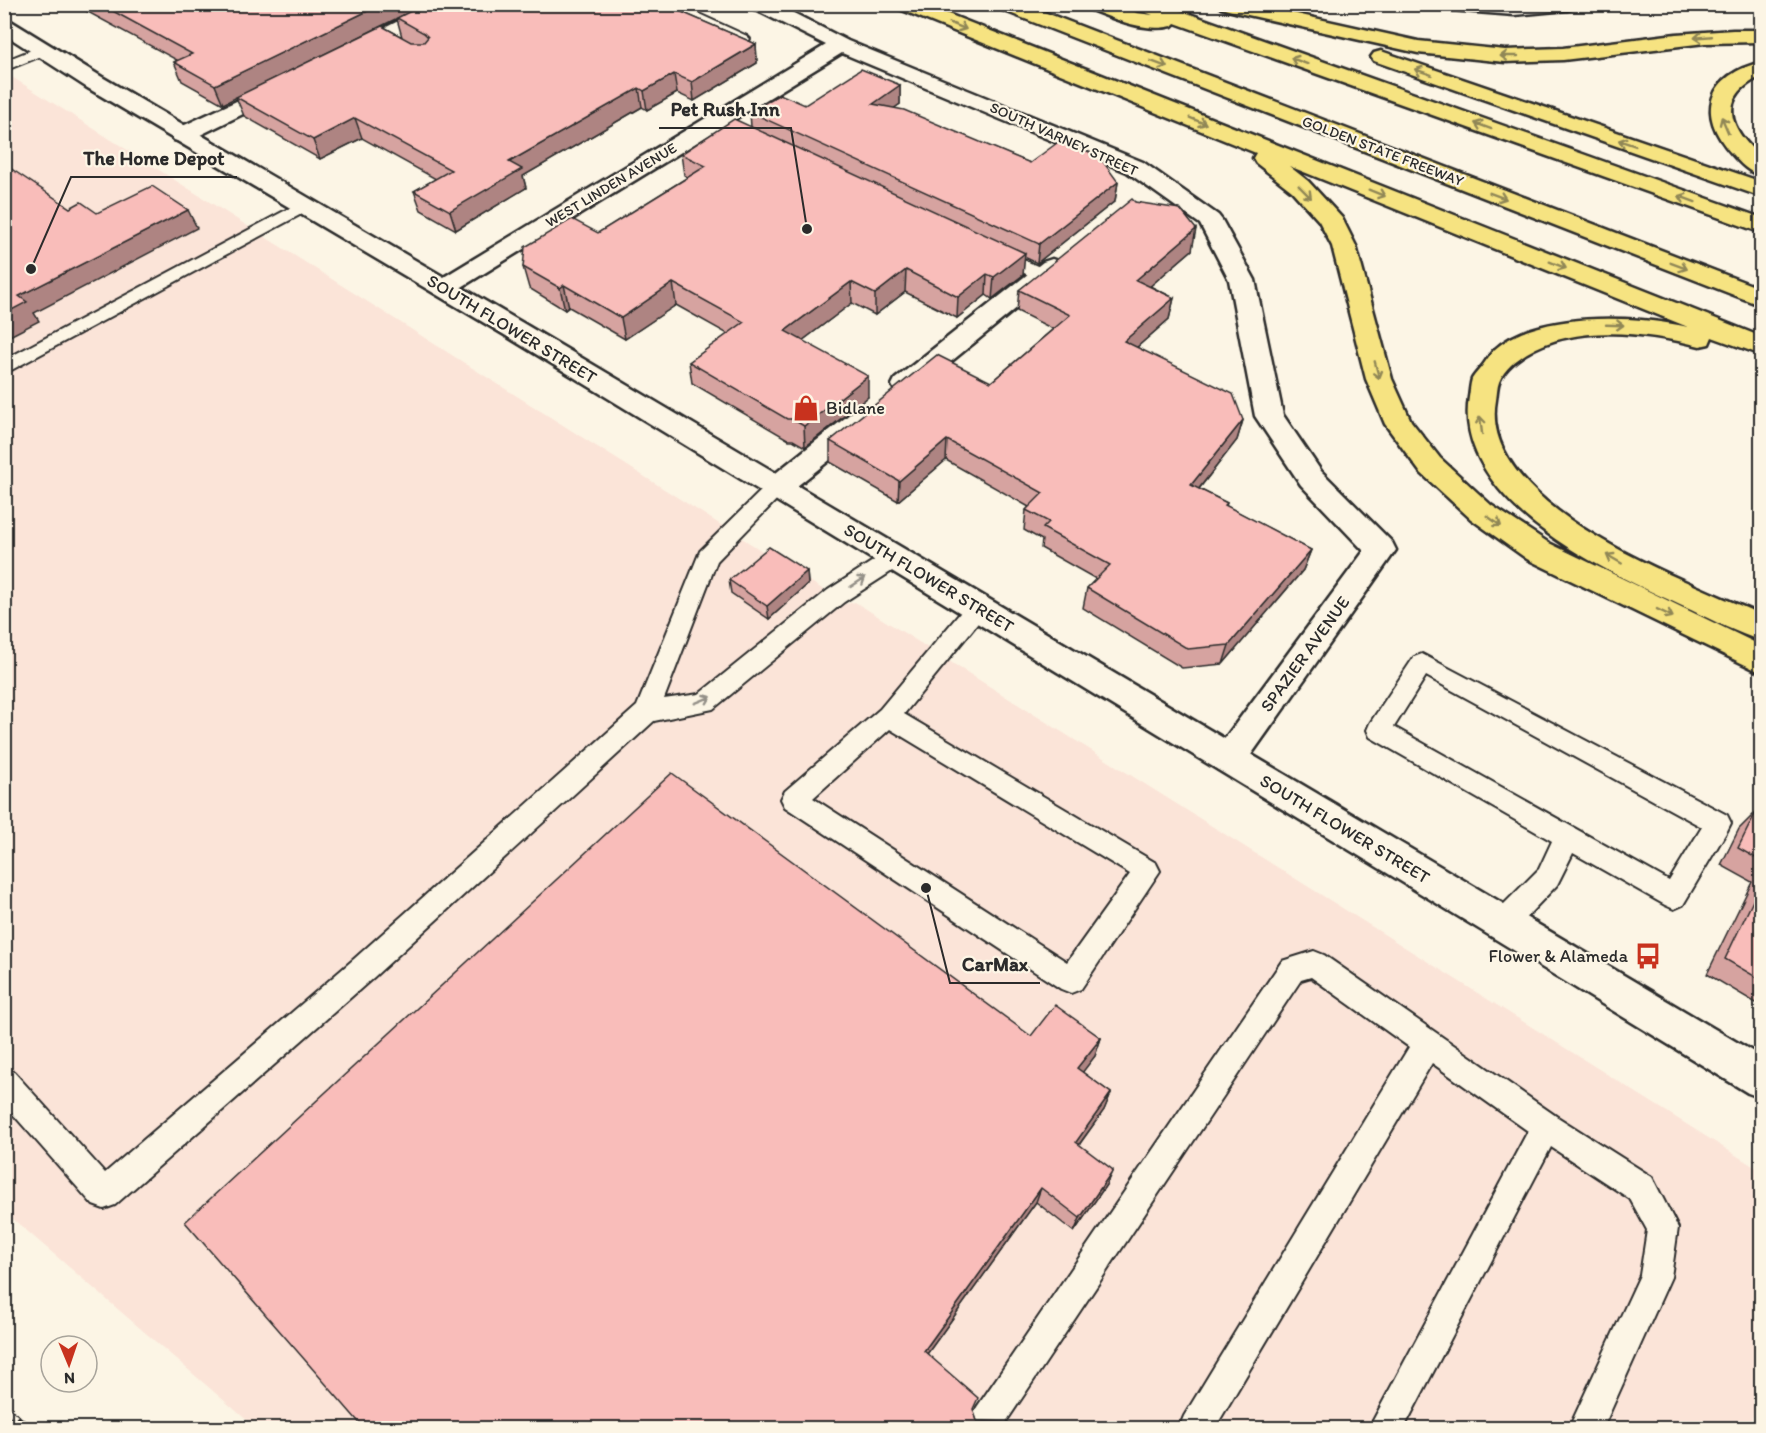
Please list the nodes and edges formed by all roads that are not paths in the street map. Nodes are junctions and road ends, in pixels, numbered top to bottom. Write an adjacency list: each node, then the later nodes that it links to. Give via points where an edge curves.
1 (678, 4): 18 (lane, via 679,10)
2 (759, 4): 19 (street, SOUTH VARNEY STREET)
3 (904, 4): 28 (highway, one-way to 28)
4 (1004, 4): 17 (highway, GOLDEN STATE FREEWAY)
5 (1050, 4): 17 (highway, via 1081,16)
6 (1093, 4): 14 (highway, via 1134,19)
7 (1142, 4): 14 (highway)
8 (1228, 4): 12 (highway)
9 (1450, 4): 10 (street, via 1514,9)
10 (1567, 4)
11 (445, 5): 15 (street)
12 (1253, 12): 16 (highway, one-way to 12, via 1708,36 1506,57 1397,45); 31 (highway, one-way to 12)
13 (4, 25): 21 (street, SOUTH FLOWER STREET)
14 (1199, 26): 33 (highway, one-way to 14)
15 (386, 35): 20 (lane); 22 (street)
16 (1761, 36)
17 (1105, 43): 38 (highway, GOLDEN STATE FREEWAY, one-way to 38)
18 (754, 45)
19 (841, 45): 26 (street, WEST LINDEN AVENUE); 43 (street, SOUTH VARNEY STREET, via 1135,167 1148,190 1209,220 1242,280 1269,416 1311,478)
20 (405, 46)
21 (44, 50): 23 (lane); 29 (street, SOUTH FLOWER STREET)
22 (334, 61)
23 (4, 67)
24 (1761, 68): 30 (highway, one-way to 24, via 1732,141 1719,107 1723,93 1738,79)
25 (302, 76): 29 (street)
26 (715, 122): 27 (lane); 37 (street, WEST LINDEN AVENUE)
27 (736, 132)
28 (1226, 132): 39 (highway, one-way to 39); 47 (highway, one-way to 47, via 1300,186 1330,218 1344,246 1379,379 1399,424 1430,465 1481,512 1538,551)
29 (182, 135): 32 (street, SOUTH FLOWER STREET)
30 (1761, 169)
31 (1761, 190)
32 (303, 206): 37 (street, SOUTH FLOWER STREET); 41 (lane)
33 (1761, 226)
34 (979, 245): 36 (lane)
35 (1069, 254): 36 (street)
36 (1043, 275): 42 (street)
37 (443, 288): 42 (street, SOUTH FLOWER STREET)
38 (1761, 298)
39 (1761, 347)
40 (1761, 358): 46 (highway, one-way to 40, via 1619,562 1528,502 1496,465 1480,431 1479,394 1494,365 1513,349 1546,334 1576,328 1618,325 1689,334)
41 (4, 368)
42 (777, 487): 44 (street, SOUTH FLOWER STREET); 48 (lane, via 708,556)
43 (1381, 550): 50 (street, SPAZIER AVENUE)
44 (895, 558): 45 (street, SOUTH FLOWER STREET); 48 (lane, one-way to 44, via 705,702 836,596)
45 (978, 607): 49 (lane); 50 (street, SOUTH FLOWER STREET)
46 (1761, 629)
47 (1761, 660)
48 (646, 712): 55 (lane, via 364,968 104,1194)
49 (888, 716): 49 (lane, via 794,799 1071,980 1147,871)
50 (1229, 759): 52 (street, SOUTH FLOWER STREET)
51 (1567, 837): 51 (lane, via 1380,730 1422,663 1718,823 1674,897); 52 (lane, via 1548,877)
52 (1503, 923): 54 (street, SOUTH FLOWER STREET)
53 (1428, 1044): 56 (lane); 57 (lane, via 1314,964 1292,970); 58 (lane)
54 (1761, 1079)
55 (4, 1082)
56 (1546, 1126): 59 (lane); 60 (lane, via 1641,1188 1663,1228 1655,1277)
57 (989, 1419)
58 (1196, 1428)
59 (1386, 1428)
60 (1586, 1428)

